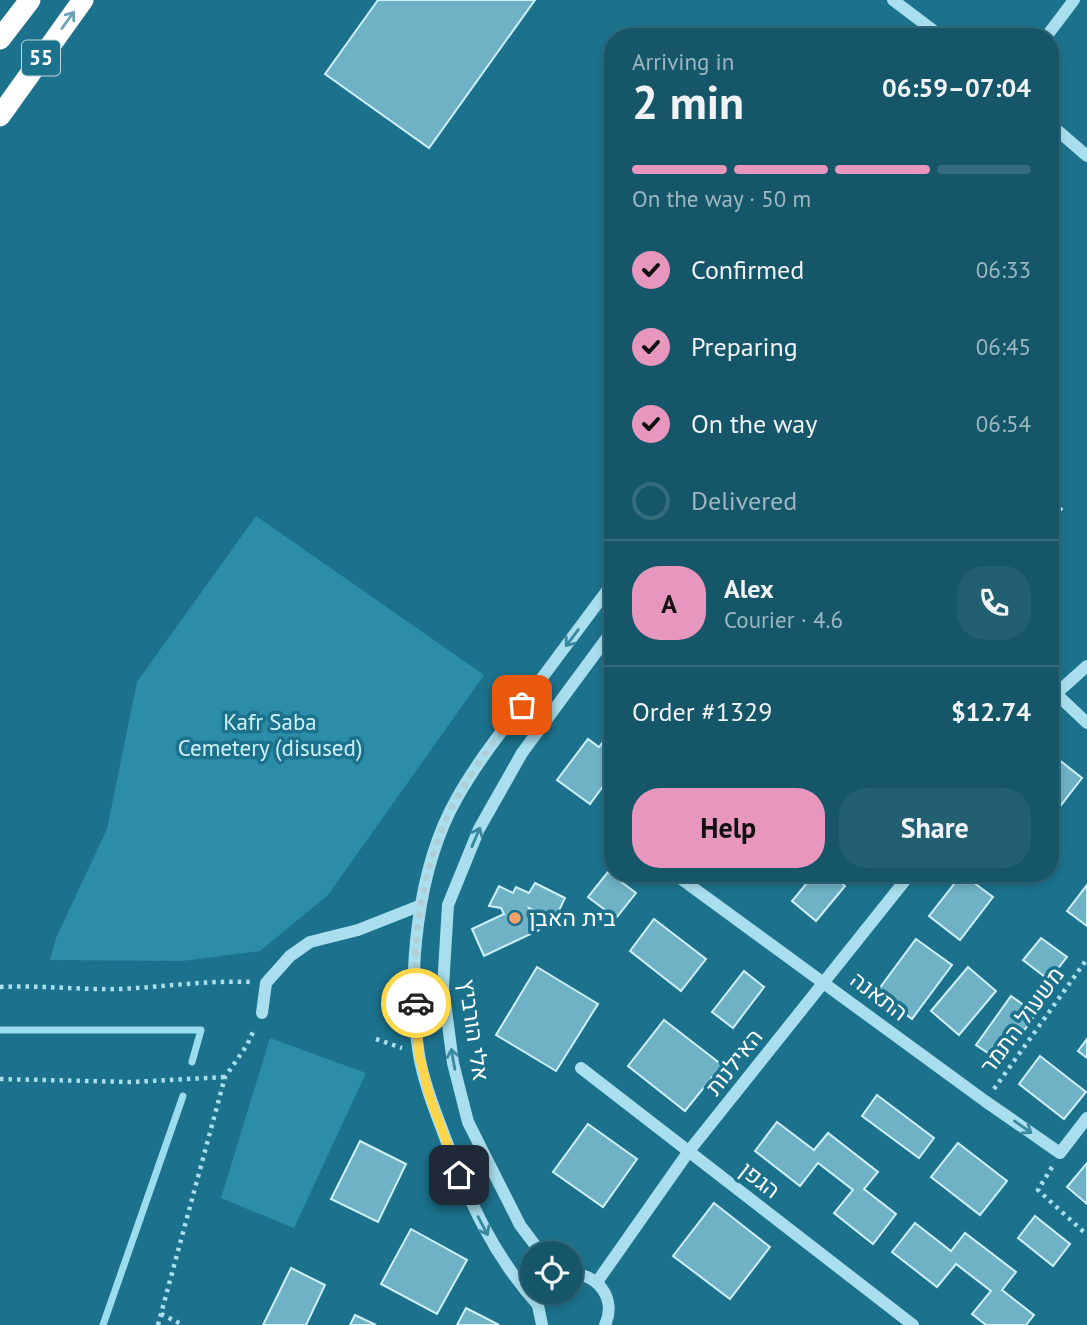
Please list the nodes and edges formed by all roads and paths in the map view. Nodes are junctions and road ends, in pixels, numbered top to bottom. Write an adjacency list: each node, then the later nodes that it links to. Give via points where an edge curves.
1 (30, 0): 7 (highway, 55)
2 (83, 0): 8 (highway, 55, one-way to 2)
3 (893, 0): 5 (street)
4 (1074, 0): 6 (street)
5 (930, 28)
6 (1053, 28)
7 (0, 39)
8 (0, 116)
9 (1059, 132): 10 (street)
10 (1087, 156)
11 (604, 595): 19 (street, one-way to 19, via 456,799)
12 (604, 642): 35 (street, אלי הורביץ, one-way to 12, via 468,1122 453,1063 443,987 448,905 479,829 522,752)
13 (1087, 666): 14 (street)
14 (1059, 688)
15 (1059, 699): 16 (street)
16 (1087, 723)
17 (685, 882): 21 (street, התאנה)
18 (904, 882): 21 (street, האילנות)
19 (419, 906): 22 (street, via 358,930 310,942); 26 (street, via 415,982)
20 (1087, 959): 30 (path, משעול התמר)
21 (824, 982): 30 (street, התאנה); 32 (street, האילנות)
22 (266, 983): 23 (path, via 226,981 117,989); 24 (street)
23 (0, 987)
24 (262, 1013): 28 (path)
25 (376, 1039): 26 (path)
26 (419, 1055): 38 (street, one-way to 38, via 430,1098 469,1200 496,1252)
27 (581, 1068): 32 (street, הגפן)
28 (225, 1077): 29 (path, via 132,1082); 39 (path)
29 (0, 1079)
30 (985, 1101): 33 (street, התאנה, one-way to 33)
31 (1087, 1118): 33 (street)
32 (689, 1152): 37 (street, האילנות); 44 (street, הגפן)
33 (1060, 1153): 34 (path, via 1038,1190)
34 (1087, 1235)
35 (532, 1241)
36 (583, 1275): 37 (street)
37 (597, 1282): 43 (street, via 608,1299)
38 (538, 1305): 42 (street)
39 (161, 1314): 40 (path); 41 (path)
40 (158, 1325)
41 (183, 1325)
42 (542, 1325)
43 (605, 1325)
44 (913, 1325)

